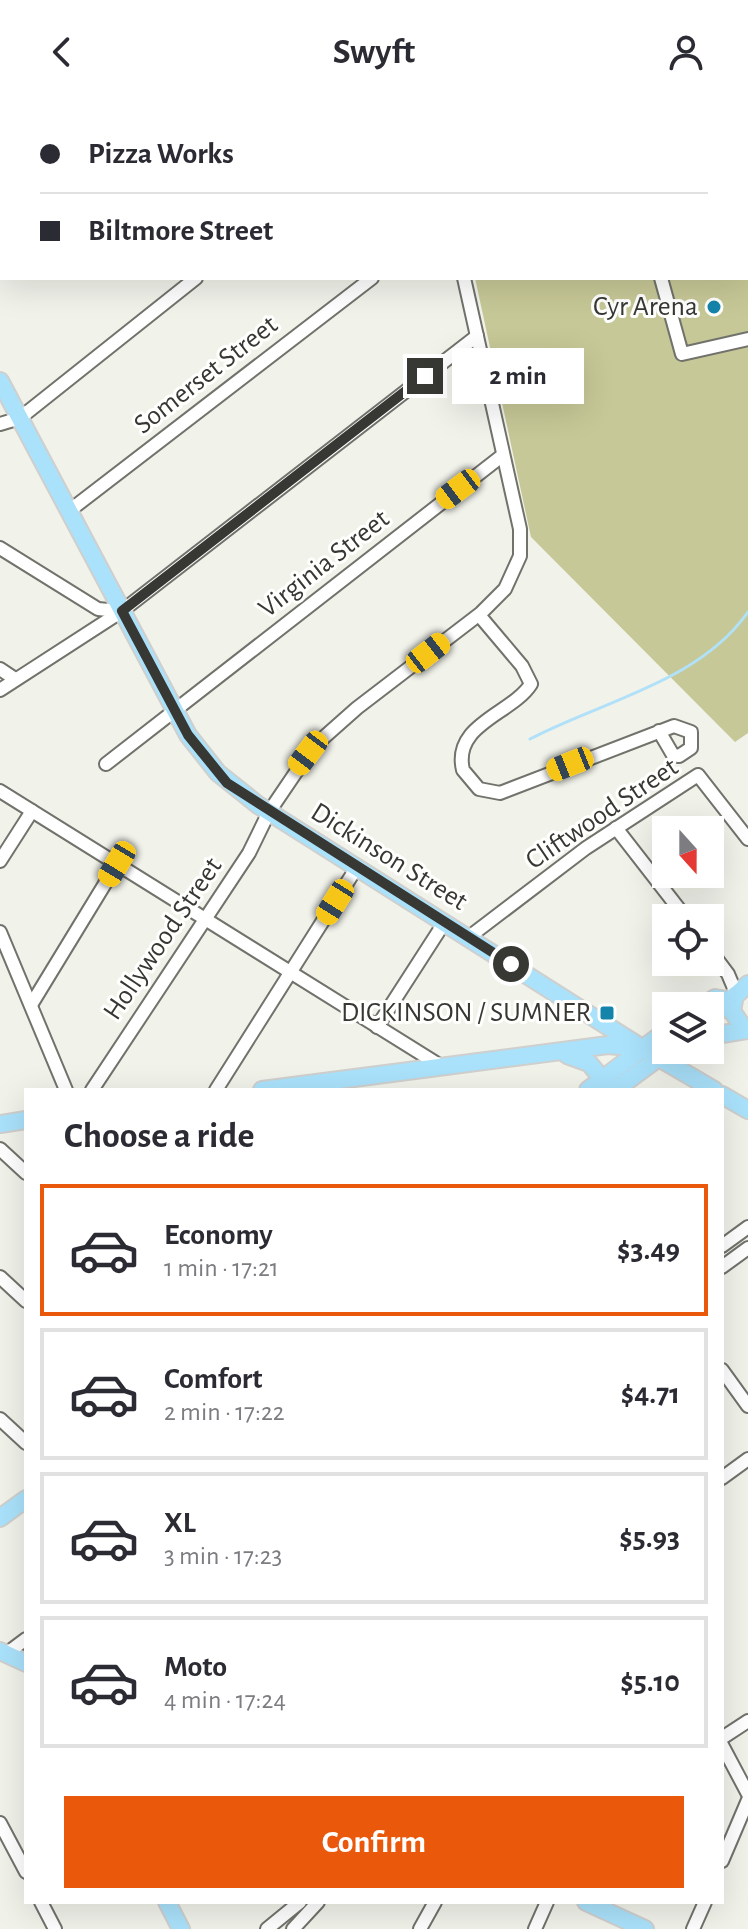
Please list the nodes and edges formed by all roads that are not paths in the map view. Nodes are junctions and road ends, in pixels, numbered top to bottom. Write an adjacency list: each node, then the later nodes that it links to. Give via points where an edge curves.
1 (193, 280): 8 (street)
2 (369, 280): 11 (street, Somerset Street)
3 (464, 280): 5 (street, Hollywood Street)
4 (662, 280): 6 (street, via 682,354)
5 (477, 336): 10 (street, Hollywood Street); 13 (street)
6 (748, 339)
7 (0, 381): 8 (main road, Dickinson Street)
8 (20, 418): 9 (street); 11 (main road, Dickinson Street)
9 (0, 424)
10 (503, 455): 14 (street, Hollywood Street, via 521,550 509,583); 18 (street, Virginia Street)
11 (69, 511): 13 (main road, Dickinson Street)
12 (0, 548): 13 (street, via 98,609)
13 (122, 611): 16 (street); 18 (main road, Dickinson Street)
14 (479, 615): 19 (street, via 531,684 464,745 463,770 479,789 503,793); 23 (street, Hollywood Street, via 325,736)
15 (0, 669): 16 (street)
16 (15, 679): 17 (street)
17 (0, 690)
18 (175, 712): 20 (street, Virginia Street); 23 (main road, Dickinson Street, via 218,773)
19 (659, 731)
20 (106, 764)
21 (0, 791): 22 (street)
22 (32, 811): 26 (street); 27 (street)
23 (269, 812): 28 (main road, Dickinson Street); 30 (street, Hollywood Street)
24 (616, 828): 25 (street, Cliftwood Street, via 698,775); 29 (street); 33 (street, Cliftwood Street)
25 (748, 839)
26 (0, 861)
27 (117, 864): 30 (street); 37 (street)
28 (357, 867): 31 (main road, Dickinson Street); 35 (street)
29 (675, 904)
30 (205, 919): 35 (street); 50 (street, Hollywood Street)
31 (444, 923): 33 (main road, Dickinson Street); 38 (street)
32 (0, 932): 37 (street)
33 (469, 937): 42 (main road, Dickinson Street)
34 (724, 969): 36 (street)
35 (290, 973): 38 (street); 51 (street)
36 (739, 998): 39 (main road, via 732,1011)
37 (31, 1005): 49 (street)
38 (377, 1027): 47 (street)
39 (747, 1030): 40 (main road)
40 (724, 1034)
41 (652, 1041): 42 (main road)
42 (642, 1048): 43 (main road, Dickinson Street); 44 (main road, via 608,1045); 48 (main road)
43 (652, 1051)
44 (562, 1054): 47 (main road); 48 (main road, via 589,1063)
45 (652, 1061): 48 (main road)
46 (678, 1064): 53 (main road, Dickinson Street)
47 (444, 1068): 52 (main road)
48 (609, 1086)
49 (65, 1088)
50 (93, 1088)
51 (217, 1088)
52 (290, 1088)
53 (711, 1088)
54 (724, 1096): 55 (main road)
55 (748, 1110)
56 (24, 1120): 57 (main road)
57 (0, 1124)
58 (0, 1149): 59 (street)
59 (24, 1171)
60 (748, 1227): 61 (street)
61 (724, 1245)
62 (748, 1248): 63 (street)
63 (724, 1266)
64 (0, 1277): 65 (street)
65 (24, 1299)
66 (724, 1373): 67 (street)
67 (748, 1406)
68 (0, 1419): 69 (street)
69 (24, 1441)
70 (747, 1464): 71 (street)
71 (724, 1477)
72 (24, 1500): 73 (main road)
73 (0, 1518)
74 (24, 1640): 75 (street)
75 (3, 1652): 76 (street); 77 (main road)
76 (24, 1652)
77 (24, 1662)
78 (748, 1721): 79 (street)
79 (724, 1737)
80 (724, 1749): 81 (street)
81 (748, 1794)
82 (748, 1800): 84 (street)
83 (0, 1823): 85 (street)
84 (724, 1856)
85 (24, 1868)
86 (42, 1904): 95 (street)
87 (168, 1904): 96 (main road)
88 (298, 1904): 94 (street)
89 (316, 1904): 97 (street)
90 (434, 1904): 98 (street)
91 (546, 1904): 99 (street)
92 (593, 1904): 100 (main road)
93 (704, 1904): 101 (street)
94 (274, 1927)
95 (55, 1929)
96 (181, 1929)
97 (293, 1929)
98 (420, 1929)
99 (535, 1929)
100 (645, 1929)
101 (693, 1929)

